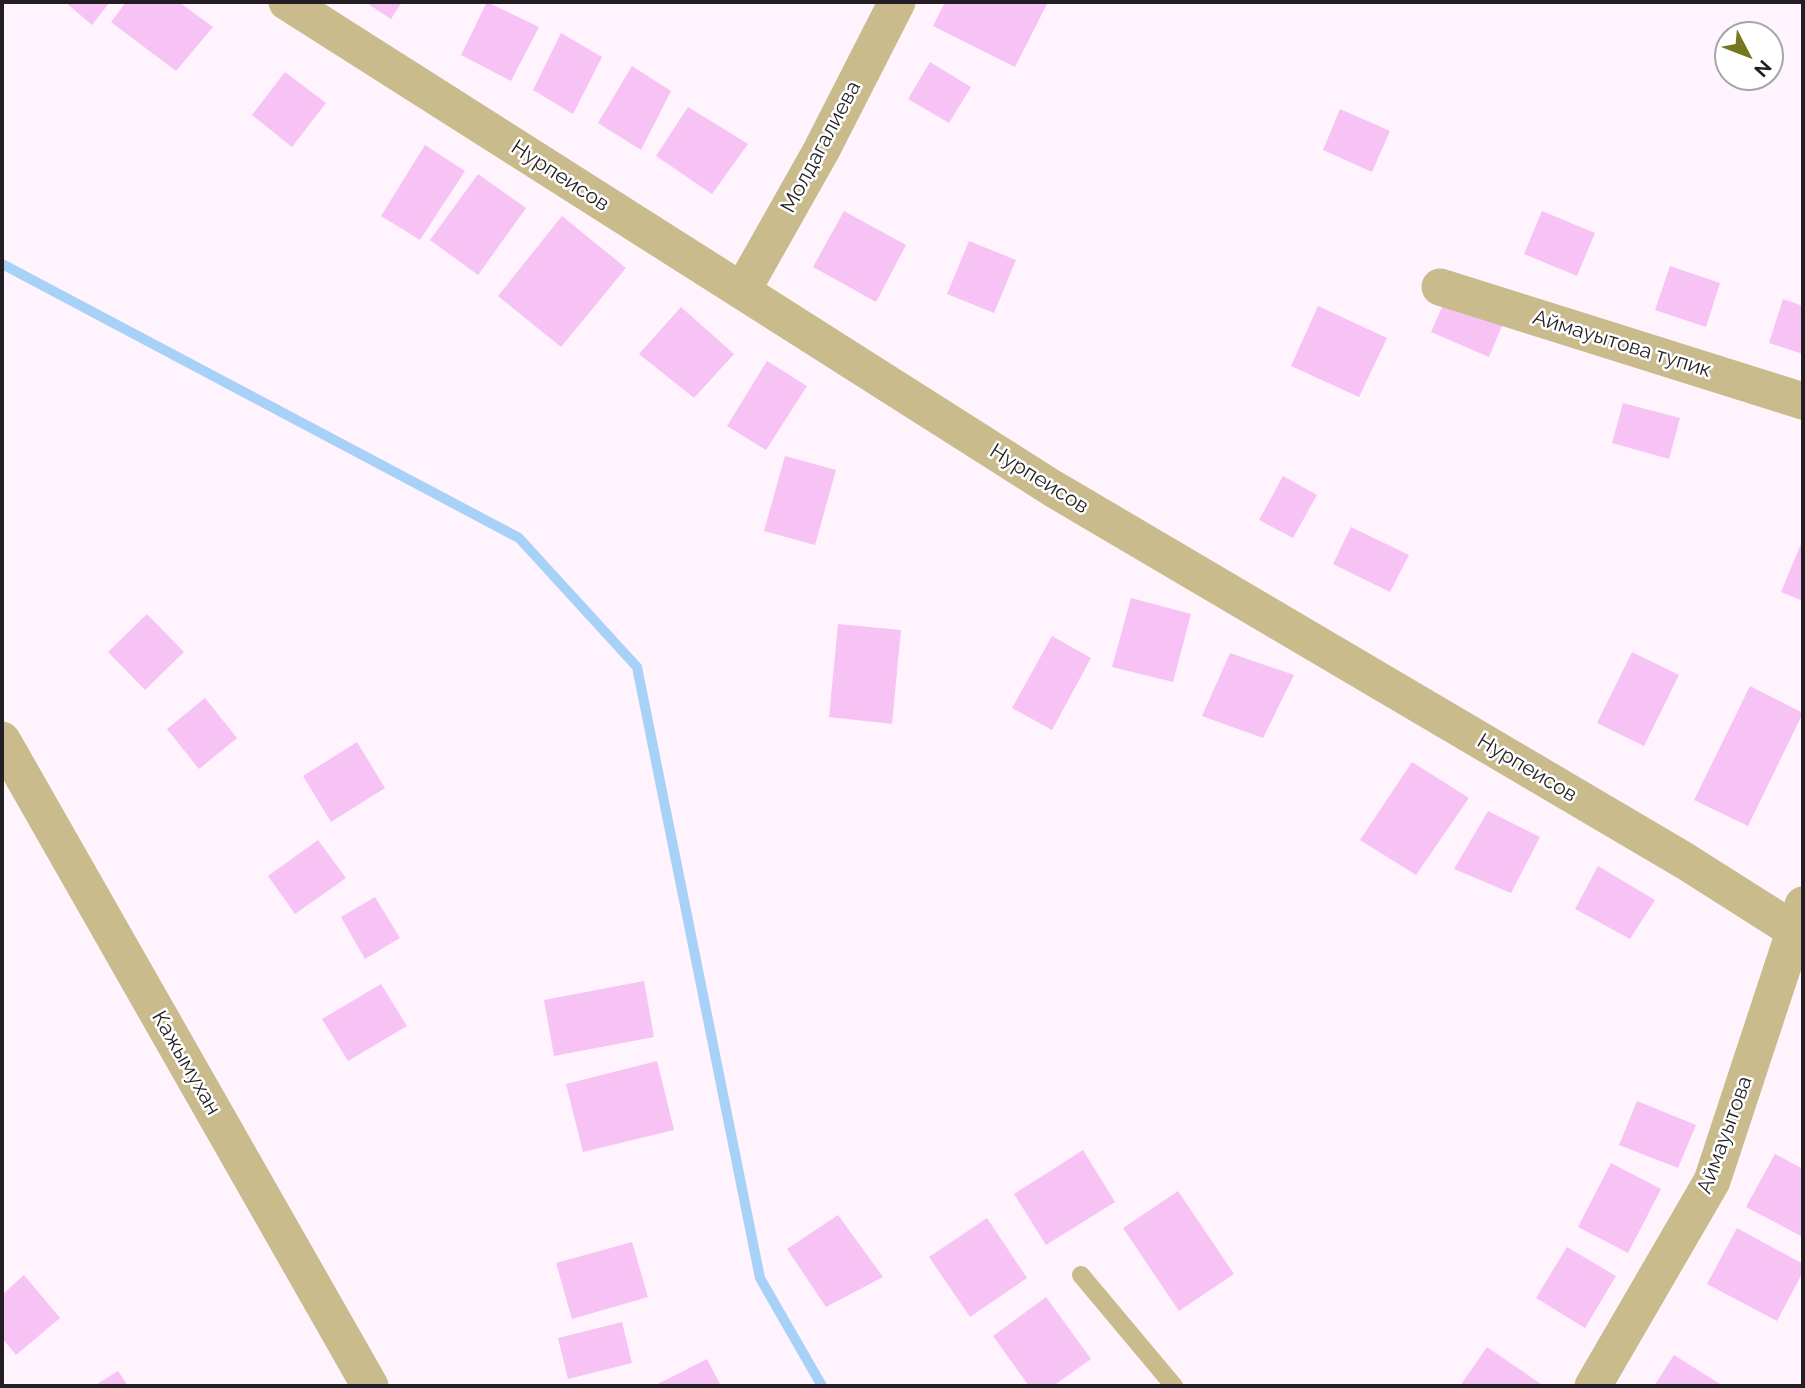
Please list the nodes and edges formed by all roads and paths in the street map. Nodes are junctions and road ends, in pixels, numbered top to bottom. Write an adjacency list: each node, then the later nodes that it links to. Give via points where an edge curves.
1 (287, 2): 4 (street, Нурпеисов)
2 (897, 2): 4 (street, Молдагалиева)
3 (1440, 287): 5 (street, Аймауытова тупик)
4 (742, 291): 7 (street, Нурпеисов, via 1052,488 1685,861)
5 (1803, 401)
6 (2, 740): 9 (street, Кажымухан)
7 (1800, 923): 11 (street, Аймауытова, via 1712,1181)
8 (1082, 1275): 10 (lane)
9 (370, 1386)
10 (1174, 1386)
11 (1593, 1386)

